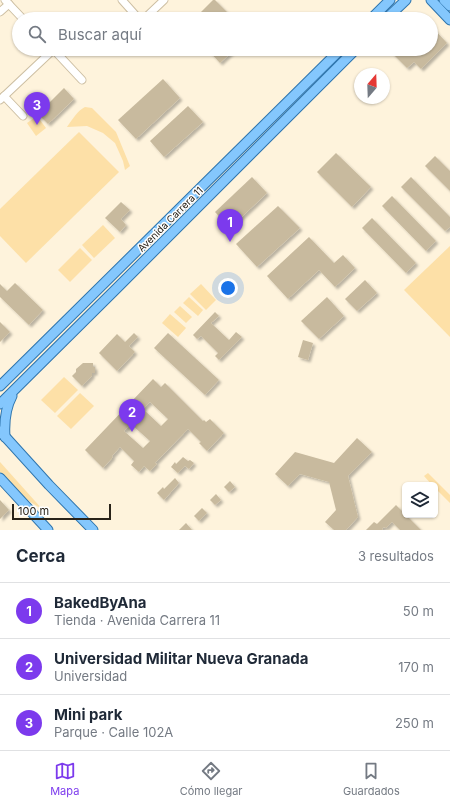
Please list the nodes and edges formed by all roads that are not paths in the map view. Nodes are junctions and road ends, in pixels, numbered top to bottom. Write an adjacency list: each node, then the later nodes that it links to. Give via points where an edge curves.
1 (122, 0): 10 (street)
2 (164, 0): 11 (street)
3 (390, 0): 12 (main road)
4 (412, 0): 7 (main road)
5 (431, 0): 14 (main road)
6 (7, 2): 8 (street); 9 (street)
7 (404, 2): 13 (main road)
8 (0, 12)
9 (17, 12)
10 (133, 12)
11 (151, 12)
12 (378, 12)
13 (393, 12)
14 (450, 20)
15 (46, 56): 20 (street)
16 (60, 56): 19 (street)
17 (334, 56): 22 (main road, Avenida Carrera 11)
18 (349, 56): 25 (main road, Avenida Carrera 11)
19 (82, 80)
20 (2, 98): 21 (street)
21 (23, 116)
22 (11, 375): 23 (main road); 24 (main road, Avenida Carrera 11)
23 (0, 382)
24 (0, 386)
25 (16, 388): 26 (main road, Avenida Carrera 11); 27 (main road, via 6,411)
26 (0, 404)
27 (2, 434): 30 (main road)
28 (0, 478): 29 (main road)
29 (48, 530)
30 (93, 530)

